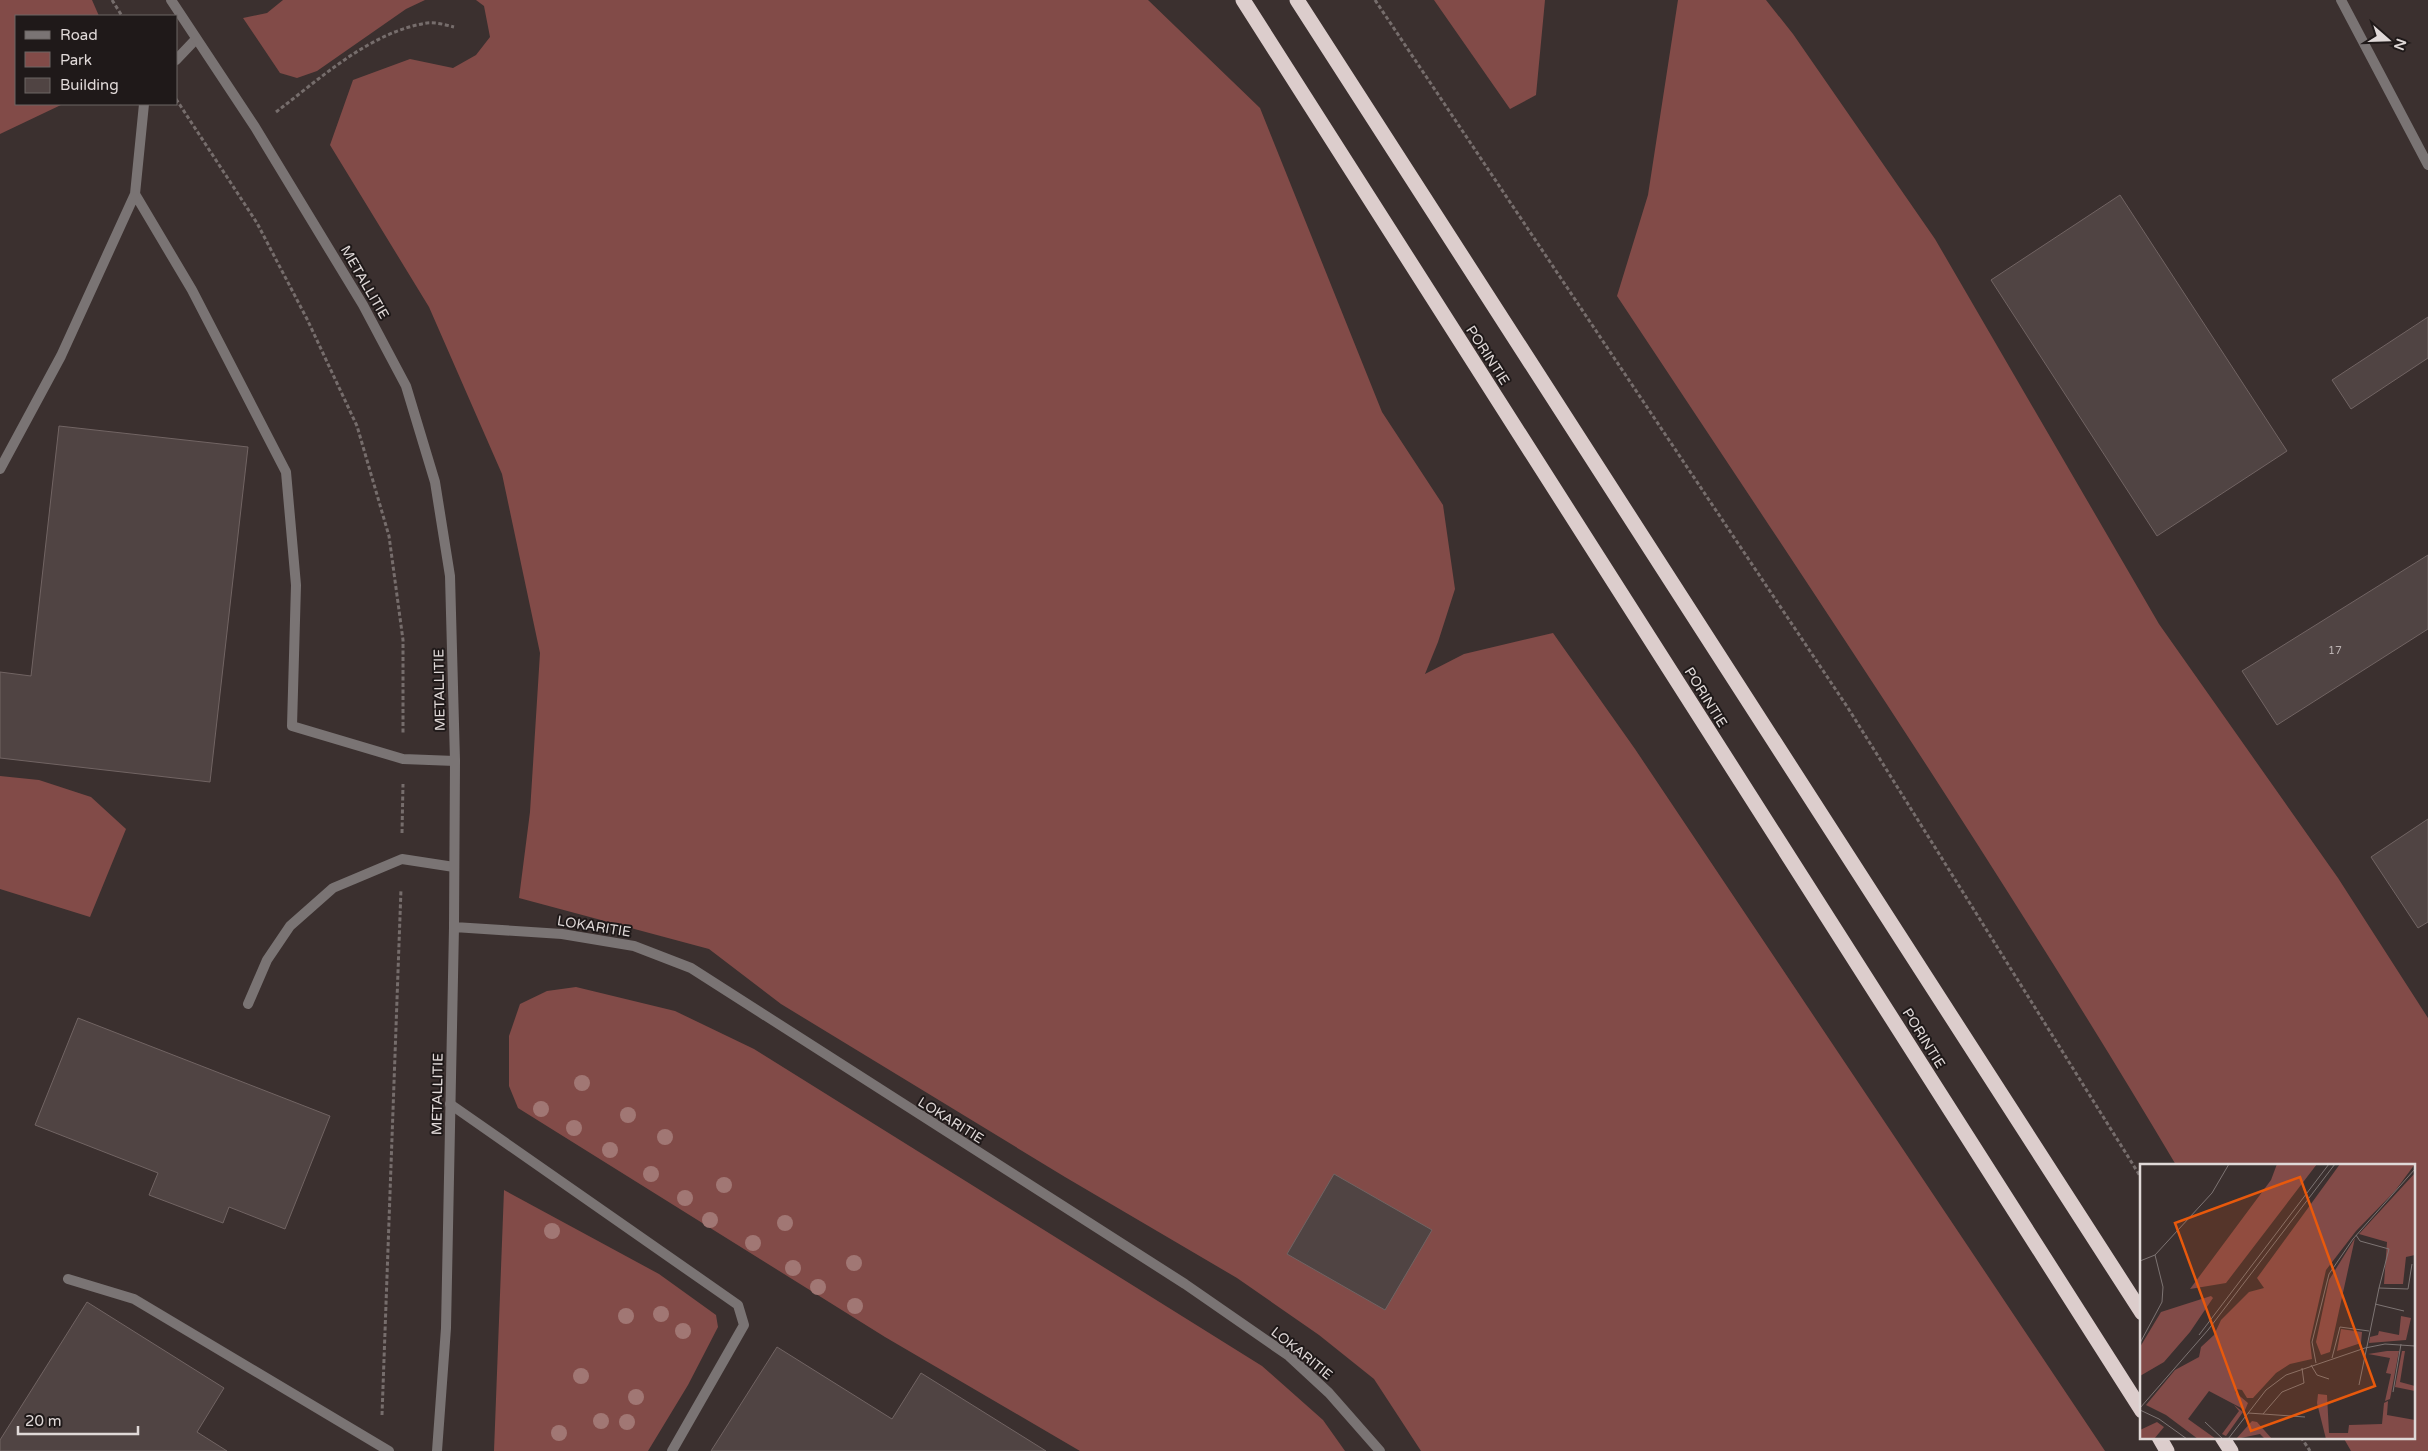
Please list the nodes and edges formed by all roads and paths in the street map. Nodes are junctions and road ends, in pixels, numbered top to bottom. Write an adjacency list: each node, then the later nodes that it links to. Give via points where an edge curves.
1 (112, 0): 7 (path)
2 (171, 0): 9 (street, METALLITIE)
3 (1243, 0): 24 (highway, PORINTIE)
4 (1297, 0): 23 (highway)
5 (1375, 0): 21 (path, via 1848,708)
6 (2341, 0): 13 (street)
7 (121, 15)
8 (454, 27): 12 (path, via 430,23 399,30 356,53)
9 (196, 39): 10 (street); 12 (street, METALLITIE)
10 (178, 58)
11 (144, 105): 14 (street)
12 (255, 127): 16 (street, METALLITIE, via 364,305 406,386 435,482 450,576)
13 (2428, 165)
14 (135, 194): 15 (street, via 61,356); 16 (street, via 192,290 286,472 296,585 292,726 403,759)
15 (0, 469)
16 (455, 761): 17 (street, METALLITIE)
17 (454, 867): 18 (street, METALLITIE); 19 (street, via 402,859 334,888 290,926 267,960)
18 (454, 927): 20 (street, METALLITIE); 31 (street, LOKARITIE, via 562,934 634,946 691,968 1185,1284 1289,1356 1329,1393)
19 (248, 1004)
20 (450, 1104): 29 (street, METALLITIE, via 446,1328); 30 (street, via 738,1305 744,1325)
21 (2140, 1176)
22 (68, 1279): 28 (street, via 134,1299)
23 (2140, 1309)
24 (2140, 1408)
25 (2160, 1438): 32 (highway)
26 (2223, 1438): 33 (highway)
27 (2302, 1438): 34 (path)
28 (389, 1451)
29 (437, 1451)
30 (672, 1451)
31 (1380, 1451)
32 (2167, 1451)
33 (2231, 1451)
34 (2310, 1451)

